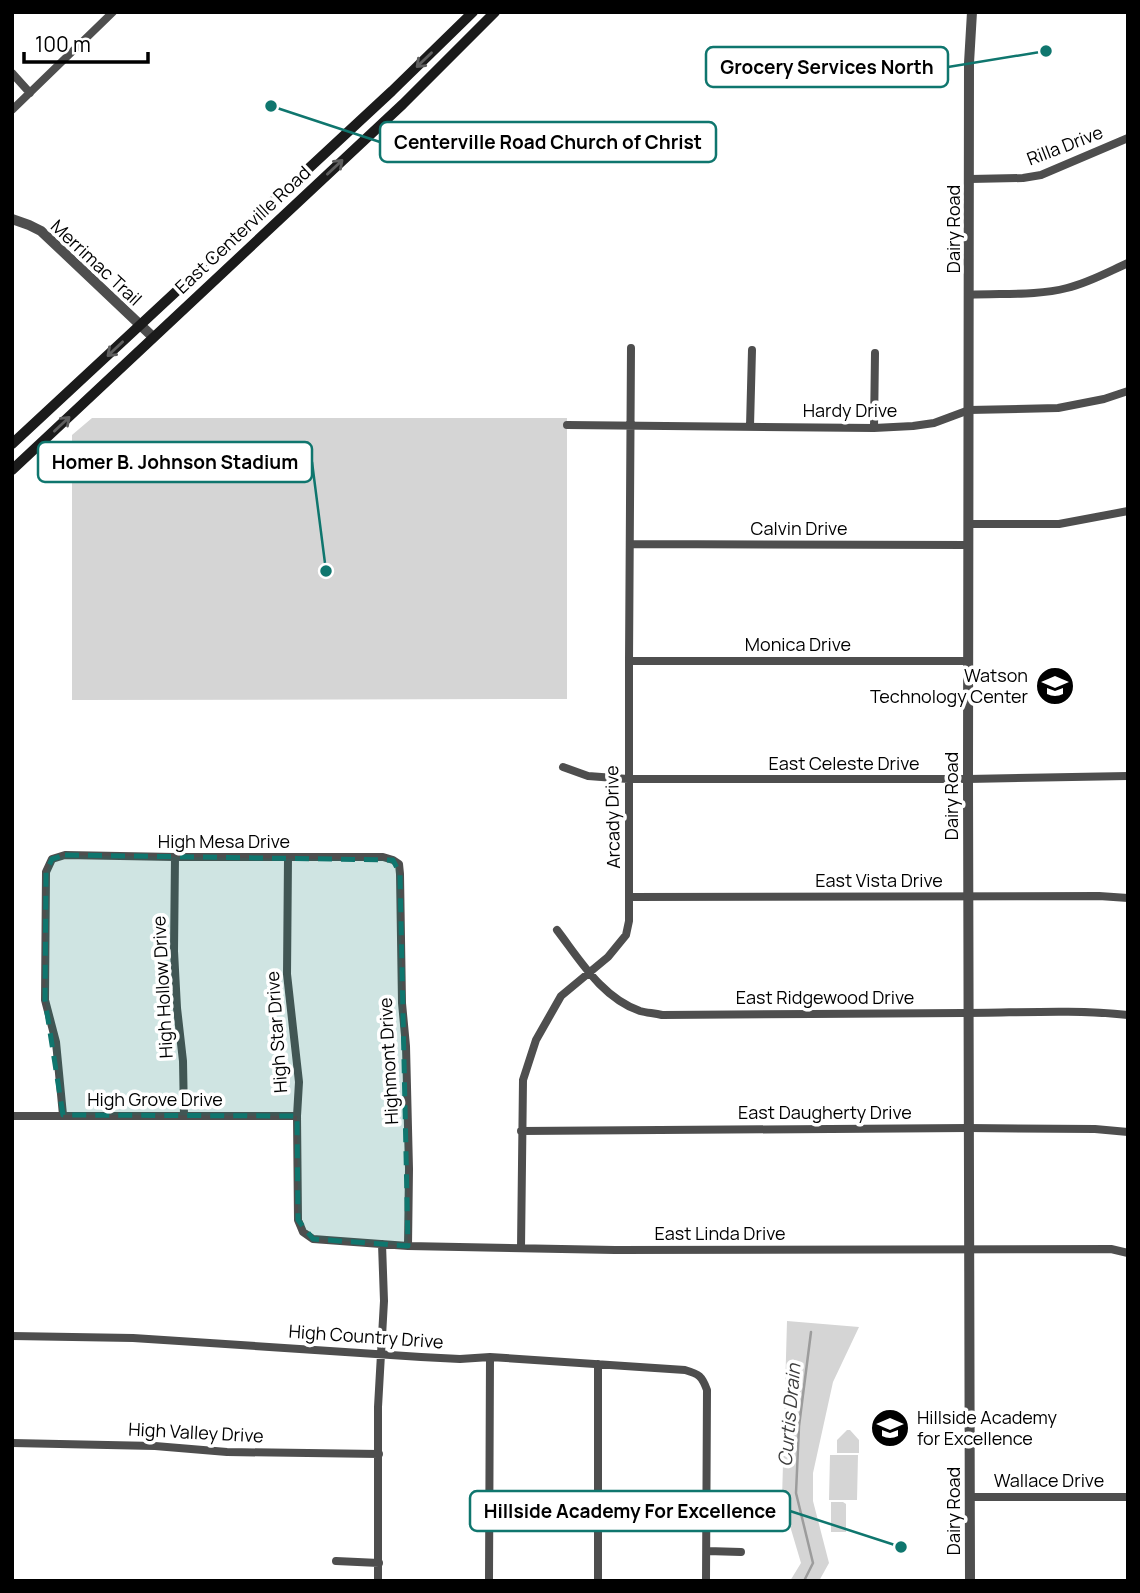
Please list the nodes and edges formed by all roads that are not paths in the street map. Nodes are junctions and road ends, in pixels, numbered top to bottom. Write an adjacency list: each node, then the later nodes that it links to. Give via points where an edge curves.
1 (113, 12): 7 (street)
2 (473, 12): 6 (main road, East Centerville Road, one-way to 6)
3 (495, 12): 8 (main road, East Centerville Road)
4 (972, 12): 11 (street, Dairy Road)
5 (12, 73): 7 (street)
6 (392, 91): 8 (main road); 12 (main road, East Centerville Road)
7 (30, 93): 9 (street)
8 (403, 104): 13 (main road, East Centerville Road, one-way to 8)
9 (12, 110)
10 (1128, 138): 11 (street, Rilla Drive, via 1041,176)
11 (970, 179): 16 (street, Dairy Road)
12 (268, 206): 13 (main road); 17 (main road, East Centerville Road)
13 (280, 218): 18 (main road, East Centerville Road)
14 (12, 219): 17 (street, Merrimac Trail, via 41,231)
15 (1128, 262): 16 (street, via 1069,288)
16 (969, 295): 23 (street, Dairy Road)
17 (140, 325): 18 (street, Merrimac Trail); 28 (main road, East Centerville Road, one-way to 28)
18 (153, 337): 29 (main road, East Centerville Road, one-way to 18)
19 (631, 348): 25 (street, Arcady Drive)
20 (752, 350): 26 (street)
21 (875, 353): 27 (street)
22 (1128, 391): 23 (street, Hardy Drive, via 1058,408)
23 (969, 410): 27 (street, Hardy Drive, via 934,423); 31 (street, Dairy Road)
24 (567, 425): 25 (street, Hardy Drive)
25 (631, 425): 26 (street, Hardy Drive); 32 (street, Arcady Drive)
26 (750, 426): 27 (street, Hardy Drive)
27 (874, 428)
28 (12, 444)
29 (12, 470)
30 (1128, 510): 31 (street, via 1059,524)
31 (968, 524): 33 (street, Dairy Road)
32 (630, 544): 33 (street, Calvin Drive); 34 (street, Arcady Drive)
33 (968, 545): 35 (street, Dairy Road)
34 (629, 661): 35 (street, Monica Drive); 38 (street, Arcady Drive)
35 (968, 661): 39 (street, Dairy Road)
36 (563, 767): 38 (street, East Celeste Drive, via 588,776)
37 (1128, 776): 39 (street, East Celeste Drive)
38 (628, 779): 39 (street, East Celeste Drive); 43 (street, Arcady Drive)
39 (968, 779): 44 (street, Dairy Road)
40 (175, 857): 41 (street, High Mesa Drive); 50 (street, High Mesa Drive, via 65,855 52,859 46,873 45,1000 56,1042); 52 (street, High Hollow Drive, via 174,951)
41 (288, 858): 42 (street, High Mesa Drive, via 383,858 399,864); 53 (street, High Star Drive, via 287,974 299,1082)
42 (400, 874): 59 (street, Highmont Drive, via 410,1168)
43 (630, 897): 44 (street, East Vista Drive); 47 (street, Arcady Drive, via 626,936)
44 (968, 897): 45 (street, East Vista Drive); 48 (street, Dairy Road)
45 (1128, 898)
46 (557, 930): 47 (street, East Ridgewood Drive)
47 (590, 972): 48 (street, East Ridgewood Drive, via 621,1003 662,1015); 55 (street, Arcady Drive, via 561,996 536,1040 523,1080)
48 (968, 1013): 49 (street, East Ridgewood Drive); 54 (street, Dairy Road)
49 (1128, 1015)
50 (63, 1115): 51 (street, High Grove Drive); 52 (street, High Grove Drive)
51 (12, 1116)
52 (184, 1116): 53 (street, High Grove Drive)
53 (297, 1116): 57 (street, High Star Drive, via 298,1220 303,1233)
54 (968, 1128): 55 (street, East Daugherty Drive); 56 (street, East Daugherty Drive); 61 (street, Dairy Road)
55 (521, 1131): 60 (street, Arcady Drive)
56 (1128, 1132)
57 (313, 1238): 58 (street, East Linda Drive)
58 (382, 1244): 59 (street, East Linda Drive); 64 (street)
59 (408, 1246): 60 (street, East Linda Drive)
60 (521, 1248): 61 (street, East Linda Drive)
61 (969, 1249): 62 (street, East Linda Drive, via 1111,1249); 69 (street, Dairy Road)
62 (1128, 1253)
63 (12, 1336): 64 (street, High Country Drive, via 133,1338)
64 (382, 1354): 65 (street, High Country Drive); 68 (street)
65 (491, 1357): 66 (street, High Country Drive); 76 (street)
66 (598, 1364): 71 (street, High Country Drive, via 685,1370 698,1374 704,1382); 77 (street)
67 (12, 1443): 68 (street, High Valley Drive)
68 (379, 1454): 74 (street)
69 (970, 1497): 70 (street, Wallace Drive); 79 (street, Dairy Road)
70 (1128, 1497)
71 (706, 1551): 72 (street); 78 (street)
72 (741, 1552)
73 (336, 1561): 74 (street)
74 (379, 1563): 75 (street)
75 (378, 1581)
76 (489, 1581)
77 (598, 1581)
78 (706, 1581)
79 (970, 1581)

